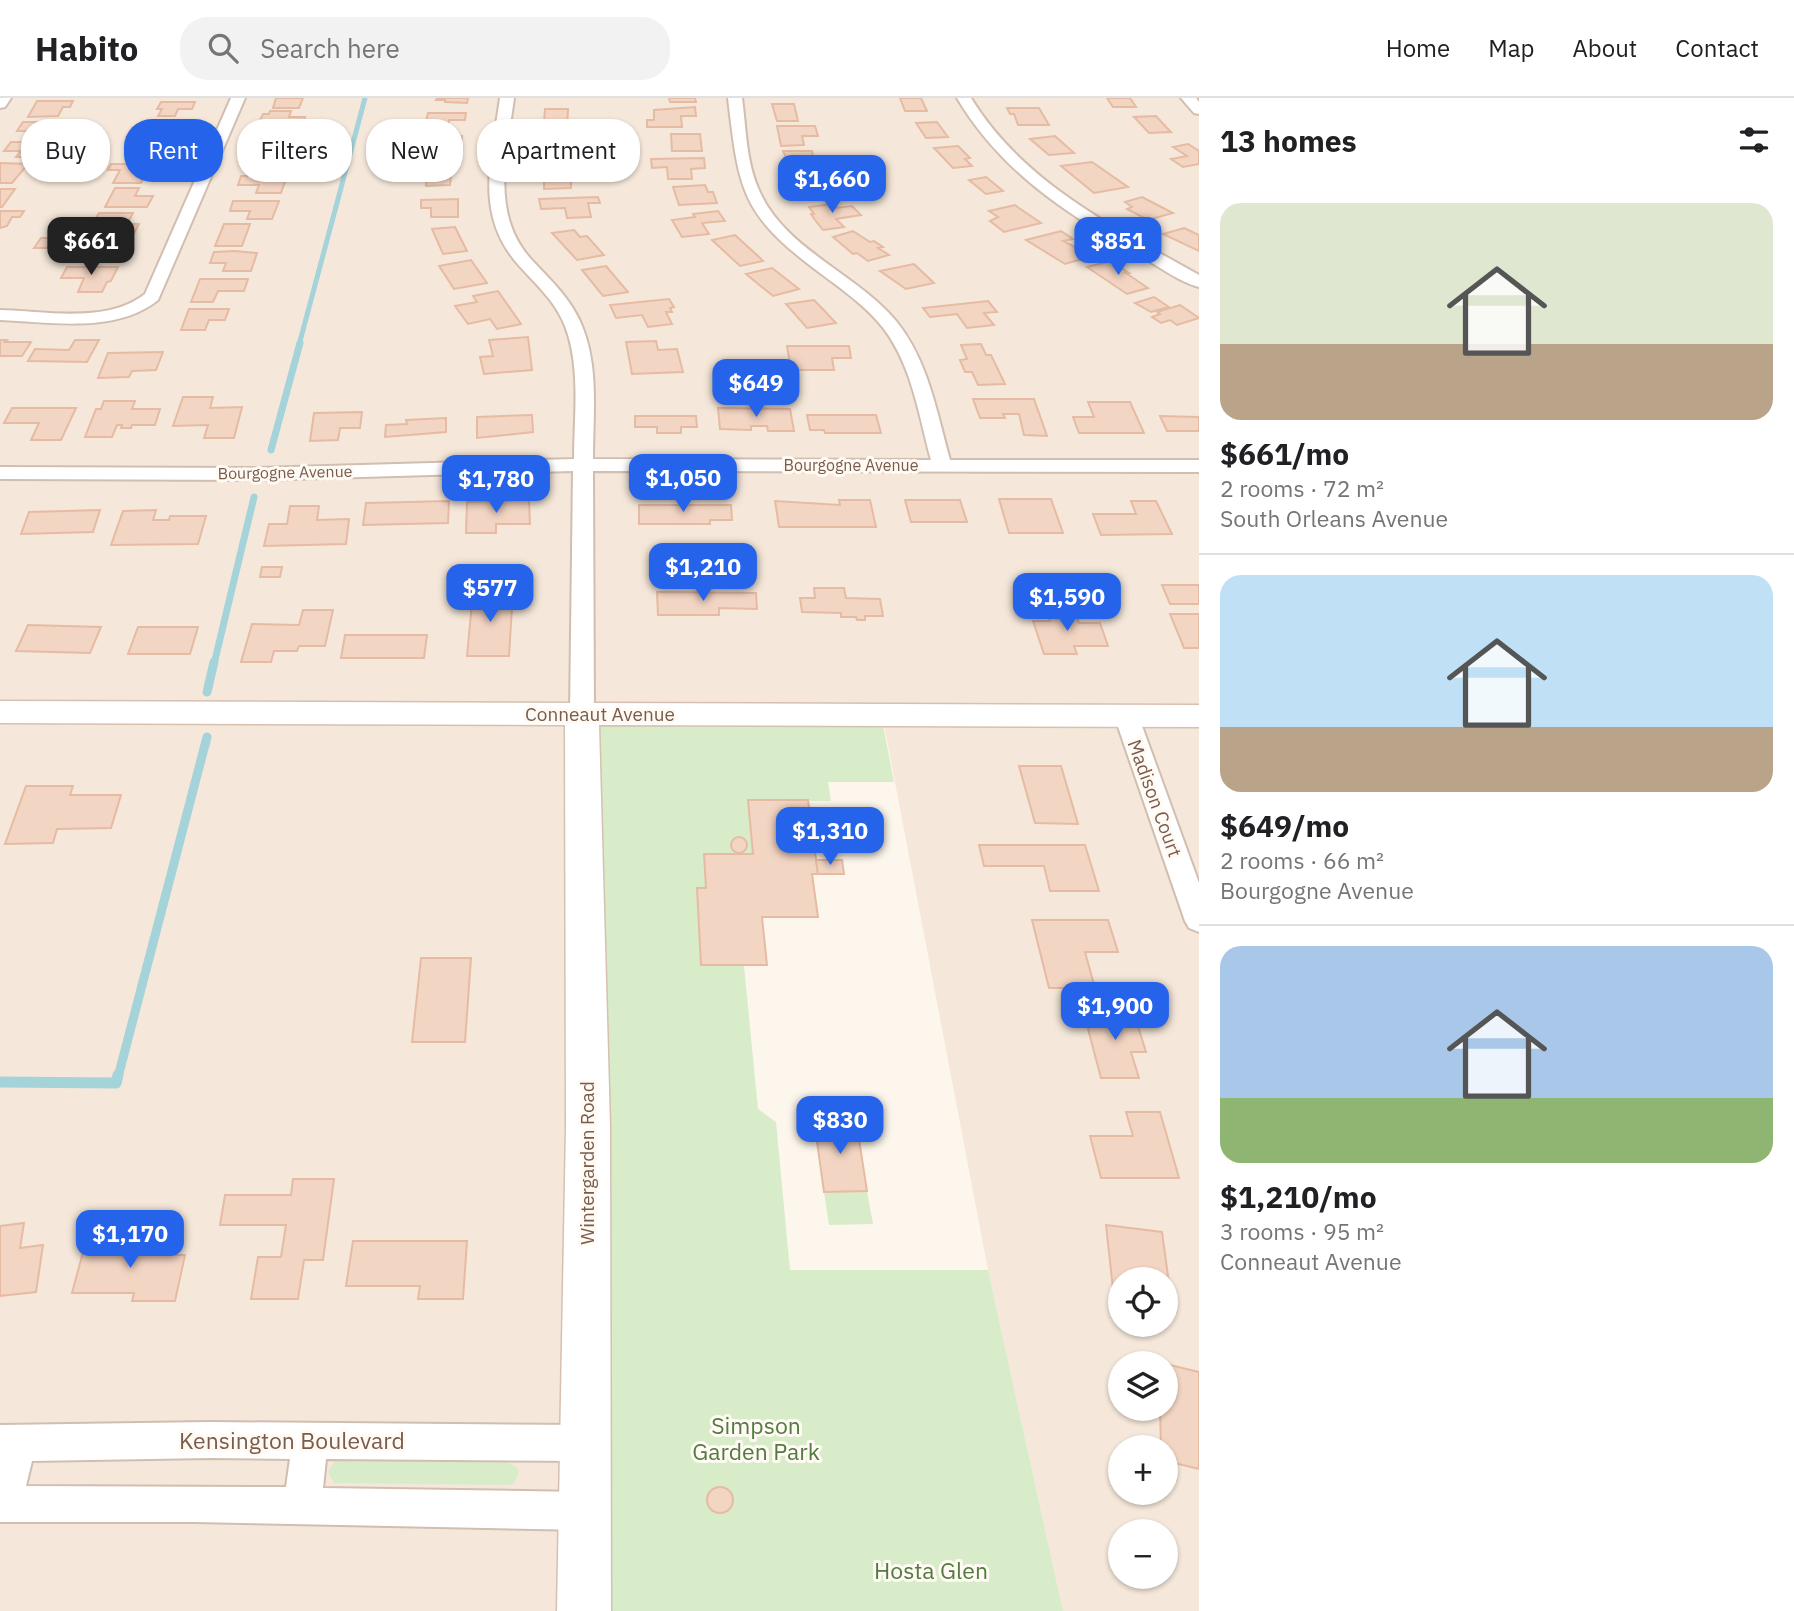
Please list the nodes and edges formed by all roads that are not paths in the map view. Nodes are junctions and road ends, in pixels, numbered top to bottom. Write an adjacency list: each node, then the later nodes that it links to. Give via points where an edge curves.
1 (4, 98): 7 (street)
2 (238, 98): 10 (street, via 152,296)
3 (507, 98): 12 (street, via 498,210 511,244 565,308 576,329 584,375)
4 (734, 98): 13 (street, via 755,199 784,235 853,287 892,328 917,380)
5 (964, 98): 9 (street, via 983,131 1024,172)
6 (1188, 98): 8 (street)
7 (0, 104)
8 (1199, 110)
9 (1199, 282)
10 (135, 310): 11 (street, via 97,316)
11 (0, 315)
12 (584, 465): 13 (street, Bourgogne Avenue); 15 (street, Bourgogne Avenue, via 257,474); 17 (street)
13 (942, 465): 14 (street, Bourgogne Avenue)
14 (1199, 466)
15 (0, 473)
16 (0, 712): 17 (street, Conneaut Avenue)
17 (583, 714): 18 (street, Conneaut Avenue); 23 (street, Wintergarden Road, via 588,1126)
18 (1125, 715): 19 (street, Conneaut Avenue); 20 (street, Madison Court)
19 (1199, 716)
20 (1199, 921)
21 (310, 1441): 22 (street, Kensington Boulevard); 23 (street, Kensington Boulevard); 25 (street)
22 (9, 1443): 24 (street)
23 (584, 1443): 26 (street, Wintergarden Road)
24 (1, 1504): 25 (street)
25 (302, 1506): 26 (street)
26 (584, 1511): 27 (street, Wintergarden Road)
27 (584, 1611)

